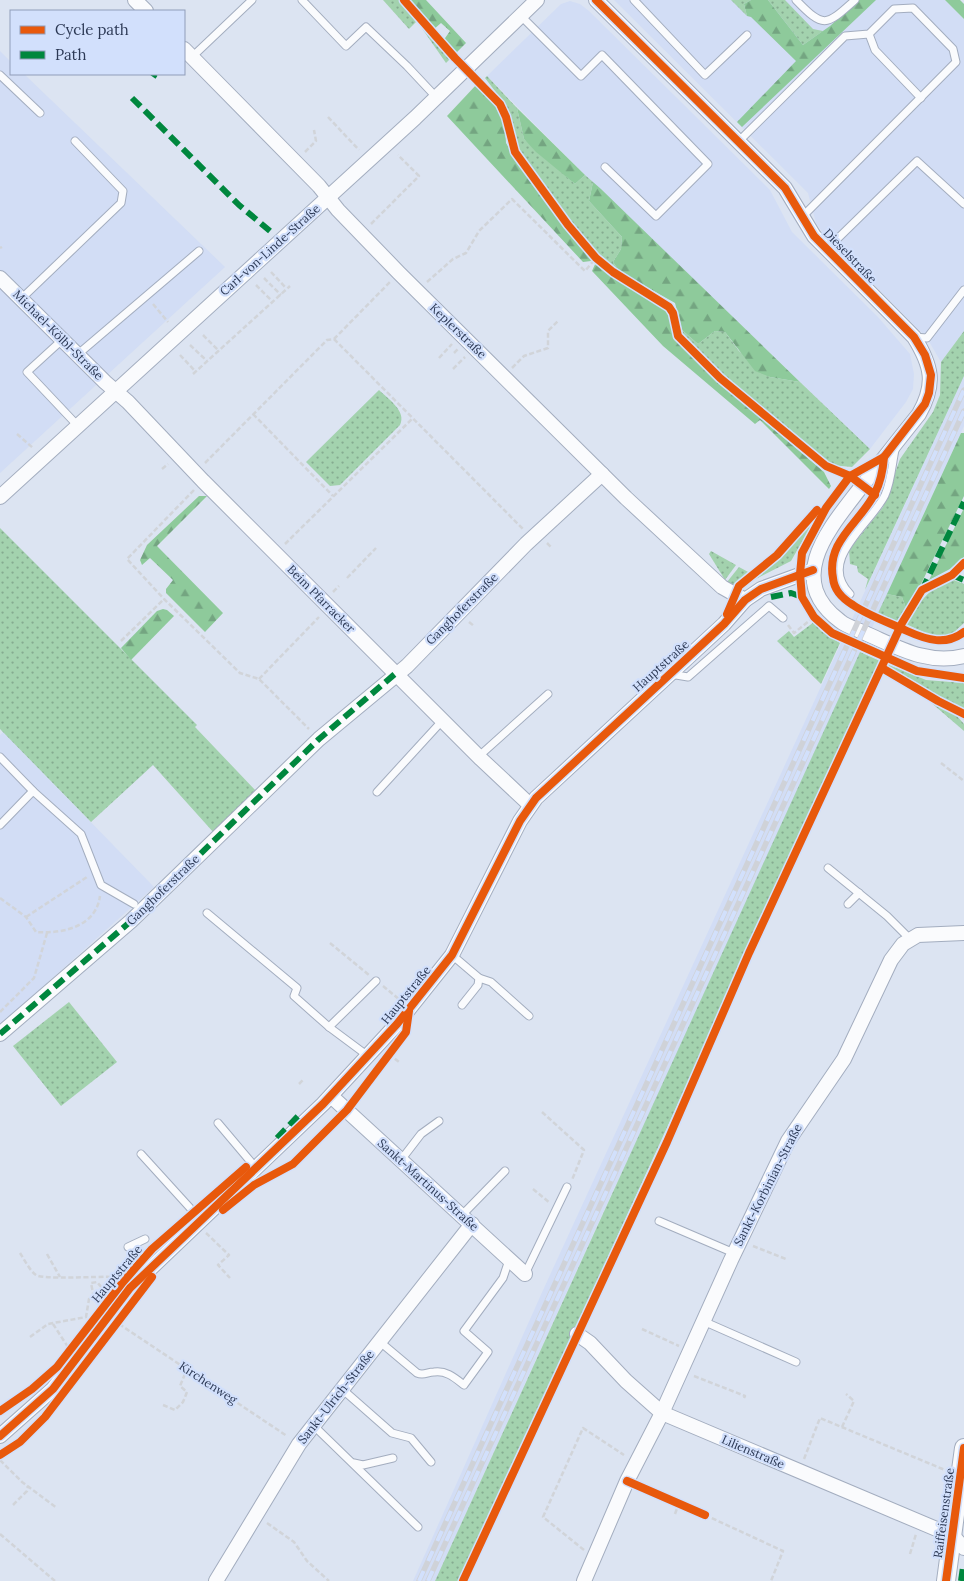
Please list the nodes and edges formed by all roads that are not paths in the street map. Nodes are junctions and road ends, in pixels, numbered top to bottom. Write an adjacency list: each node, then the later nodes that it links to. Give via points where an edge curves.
1 (135, 0): 9 (street)
2 (252, 0): 13 (lane)
3 (302, 0): 15 (lane, via 346,46 366,27)
4 (537, 0): 10 (street, Carl-von-Linde-Straße)
5 (596, 0): 19 (street, Dieselstraße)
6 (634, 0): 12 (lane, via 705,75)
7 (796, 0): 8 (lane, via 817,20 825,22 836,18)
8 (855, 0)
9 (145, 10)
10 (522, 16): 15 (street, Carl-von-Linde-Straße); 20 (lane, via 581,76 602,55 708,164 656,216)
11 (869, 34): 16 (lane, via 875,50); 16 (lane, via 894,9 913,8 953,49 956,62); 19 (lane, via 845,36)
12 (747, 35)
13 (188, 53): 21 (street, Keplerstraße)
14 (0, 75): 17 (lane)
15 (437, 98): 21 (street, Carl-von-Linde-Straße)
16 (922, 98): 23 (lane)
17 (40, 113)
18 (75, 141): 28 (lane, via 123,191 121,203)
19 (738, 142): 23 (street, Dieselstraße, via 785,188)
20 (606, 167)
21 (328, 198): 32 (street, Carl-von-Linde-Straße); 35 (street, Keplerstraße)
22 (964, 204): 24 (lane, via 917,161)
23 (802, 217): 24 (street, Dieselstraße)
24 (827, 249): 29 (street, Dieselstraße)
25 (198, 251): 31 (lane)
26 (0, 278): 28 (street, Michael-Kölbl-Straße)
27 (964, 290): 29 (lane, via 927,338)
28 (21, 299): 30 (street, Michael-Kölbl-Straße)
29 (914, 337): 34 (street, Dieselstraße, via 925,355 931,375 929,393 919,414)
30 (62, 340): 31 (street, Michael-Kölbl-Straße); 33 (lane, via 27,372)
31 (77, 355): 32 (street, Michael-Kölbl-Straße)
32 (116, 392): 33 (street, Carl-von-Linde-Straße); 42 (street, Beim Pfarracker)
33 (78, 426): 36 (street, Carl-von-Linde-Straße)
34 (896, 442): 37 (street, Dieselstraße, via 838,517 816,553); 38 (lane, via 885,496 844,551 840,578)
35 (602, 474): 39 (street, Keplerstraße, via 722,587); 42 (street, Ganghoferstraße, via 532,538)
36 (0, 497)
37 (813, 570): 39 (street, Hauptstraße, via 761,589); 41 (street, Dieselstraße, via 815,589 820,599 840,621 931,660)
38 (850, 594)
39 (745, 600): 43 (street, Hauptstraße)
40 (783, 618): 43 (lane, via 769,606 688,677)
41 (964, 656)
42 (396, 673): 45 (street, Beim Pfarracker); 65 (street, Ganghoferstraße, via 319,739 131,921)
43 (670, 674): 50 (street, Hauptstraße)
44 (548, 694): 47 (lane)
45 (442, 720): 47 (street, Beim Pfarracker); 49 (lane)
46 (0, 757): 48 (lane)
47 (478, 757): 50 (street, Beim Pfarracker)
48 (33, 791): 51 (lane); 54 (lane, via 81,834 101,885)
49 (377, 792)
50 (530, 805): 59 (street, Hauptstraße)
51 (0, 824)
52 (828, 868): 53 (lane)
53 (859, 893): 55 (lane); 58 (lane)
54 (134, 904)
55 (848, 904)
56 (207, 913): 64 (lane, via 297,988 294,996)
57 (964, 933): 58 (street, via 918,935)
58 (910, 940): 80 (street, Sankt-Korbinian-Straße, via 903,944 882,977 844,1060 792,1133)
59 (452, 955): 60 (lane); 66 (street, Hauptstraße)
60 (479, 978): 62 (lane, via 478,985); 63 (lane, via 491,982)
61 (376, 981): 64 (lane)
62 (462, 1005)
63 (529, 1016)
64 (329, 1027): 66 (lane)
65 (0, 1034)
66 (368, 1056): 67 (street, Hauptstraße)
67 (331, 1096): 71 (street, Sankt-Martinus-Straße); 72 (street, Hauptstraße)
68 (439, 1121): 71 (lane, via 422,1134)
69 (218, 1123): 72 (lane)
70 (141, 1154): 77 (lane)
71 (401, 1160): 75 (street, Sankt-Martinus-Straße)
72 (256, 1168): 77 (street, Hauptstraße)
73 (505, 1171): 75 (lane)
74 (567, 1187): 82 (lane)
75 (467, 1219): 81 (street, Sankt-Martinus-Straße); 85 (street, Sankt-Ulrich-Straße)
76 (658, 1221): 80 (lane)
77 (201, 1224): 90 (street, Hauptstraße, via 130,1288 52,1389)
78 (145, 1239): 79 (lane)
79 (128, 1247)
80 (737, 1247): 83 (street, Sankt-Korbinian-Straße)
81 (509, 1260): 82 (street, Sankt-Martinus-Straße); 85 (lane, via 503,1278 464,1331 488,1352 464,1385 447,1373 417,1373)
82 (525, 1274)
83 (703, 1321): 86 (lane); 88 (street, Sankt-Korbinian-Straße)
84 (576, 1334): 88 (street, Lilienstraße, via 590,1343)
85 (379, 1342): 87 (street, Sankt-Ulrich-Straße)
86 (796, 1362)
87 (342, 1389): 89 (street, Sankt-Ulrich-Straße); 94 (lane, via 392,1433 411,1438)
88 (662, 1413): 96 (street, Lilienstraße); 98 (street, Sankt-Korbinian-Straße, via 636,1463)
89 (313, 1425): 93 (lane); 97 (street, Sankt-Ulrich-Straße)
90 (0, 1436)
91 (964, 1448): 96 (street, Raiffeisenstraße)
92 (393, 1458): 93 (lane, via 363,1465)
93 (351, 1462): 95 (lane)
94 (431, 1462)
95 (418, 1527)
96 (960, 1539): 99 (street, Raiffeisenstraße)
97 (216, 1581)
98 (584, 1581)
99 (946, 1581)

